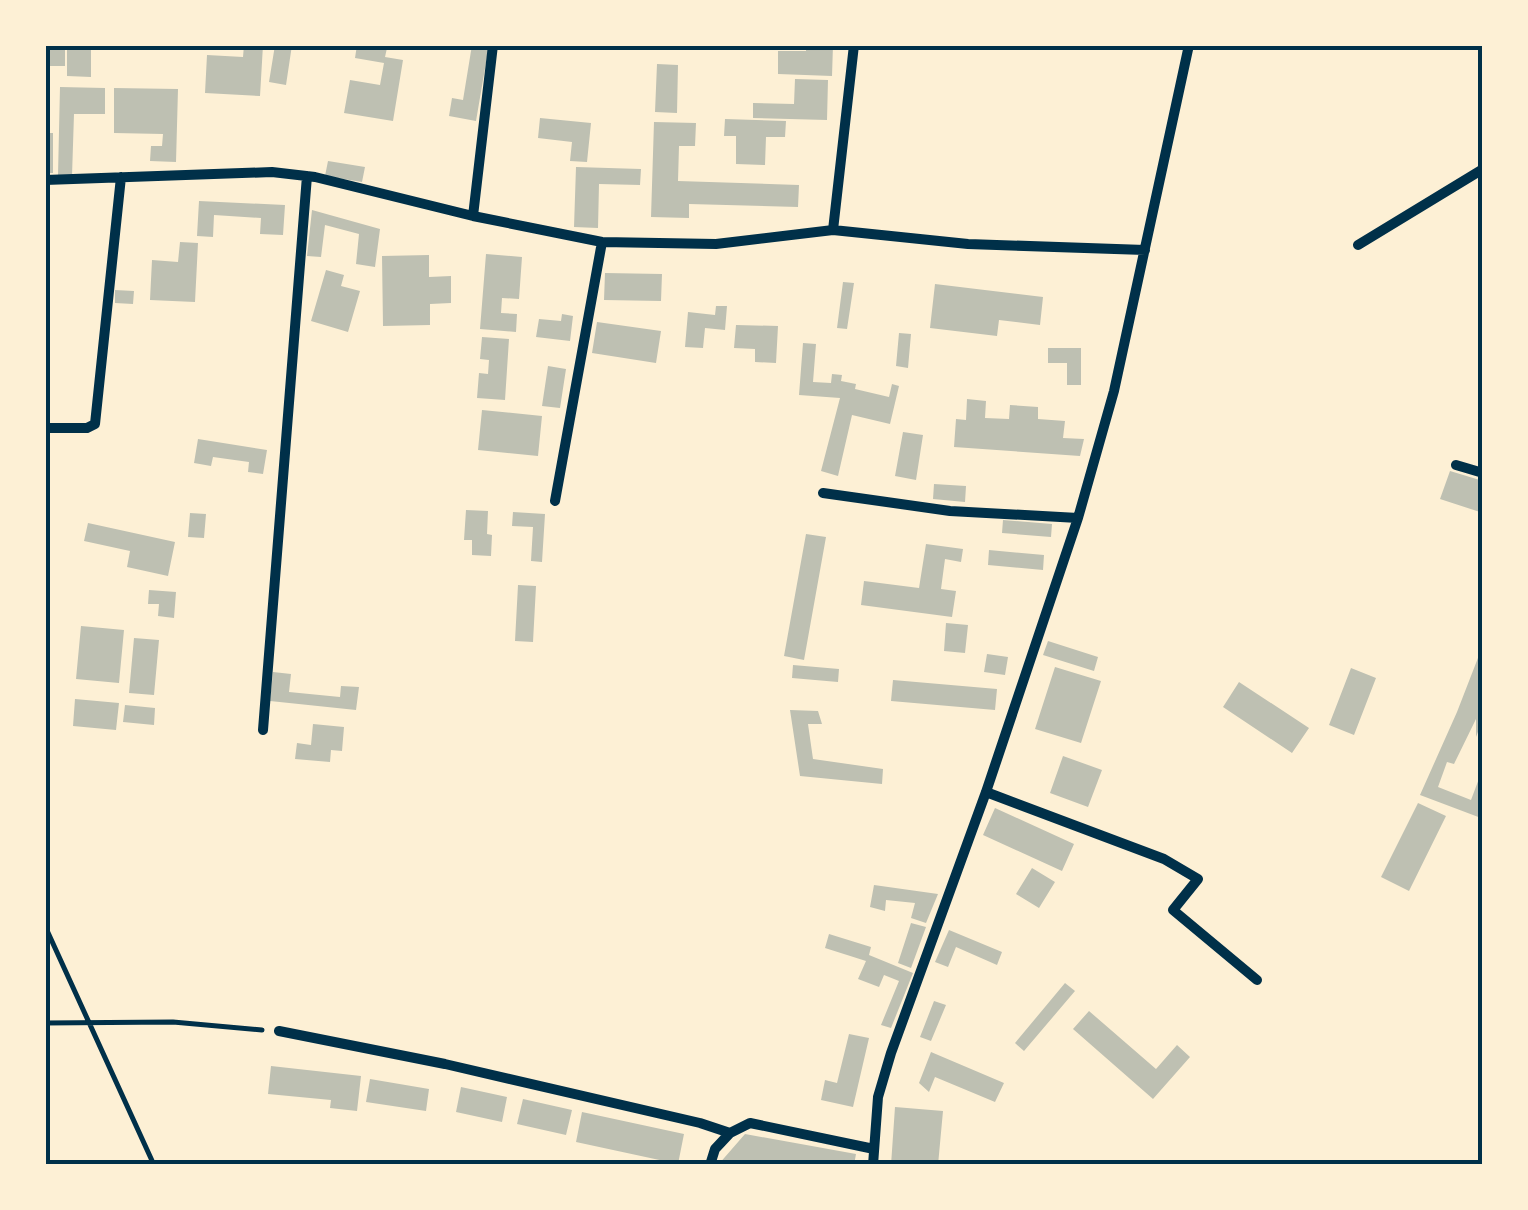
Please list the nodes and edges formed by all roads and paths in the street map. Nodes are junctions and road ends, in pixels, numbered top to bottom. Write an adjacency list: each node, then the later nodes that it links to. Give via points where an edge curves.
1 (494, 45): 8 (street)
2 (854, 45): 9 (street)
3 (1189, 45): 12 (street)
4 (1483, 169): 11 (street)
5 (307, 176): 6 (street); 8 (street); 19 (street)
6 (121, 177): 7 (street); 13 (street, via 95,424)
7 (45, 180)
8 (473, 216): 10 (street)
9 (833, 230): 10 (street, via 716,244); 12 (street, via 968,244)
10 (602, 242): 17 (street)
11 (1358, 245)
12 (1144, 250): 18 (street)
13 (45, 428)
14 (1456, 465): 15 (street)
15 (1483, 473)
16 (823, 493): 18 (street, via 950,511)
17 (555, 501)
18 (1078, 518): 20 (street)
19 (263, 730)
20 (986, 792): 22 (street, via 1164,859 1198,880 1173,910); 27 (street, via 891,1053 878,1097)
21 (45, 926): 23 (path)
22 (1257, 980)
23 (90, 1021): 24 (path); 25 (path); 28 (path)
24 (45, 1023)
25 (279, 1031): 26 (street)
26 (730, 1133): 27 (street, via 750,1123); 29 (street)
27 (874, 1149): 30 (street)
28 (154, 1165)
29 (710, 1165)
30 (873, 1165)

